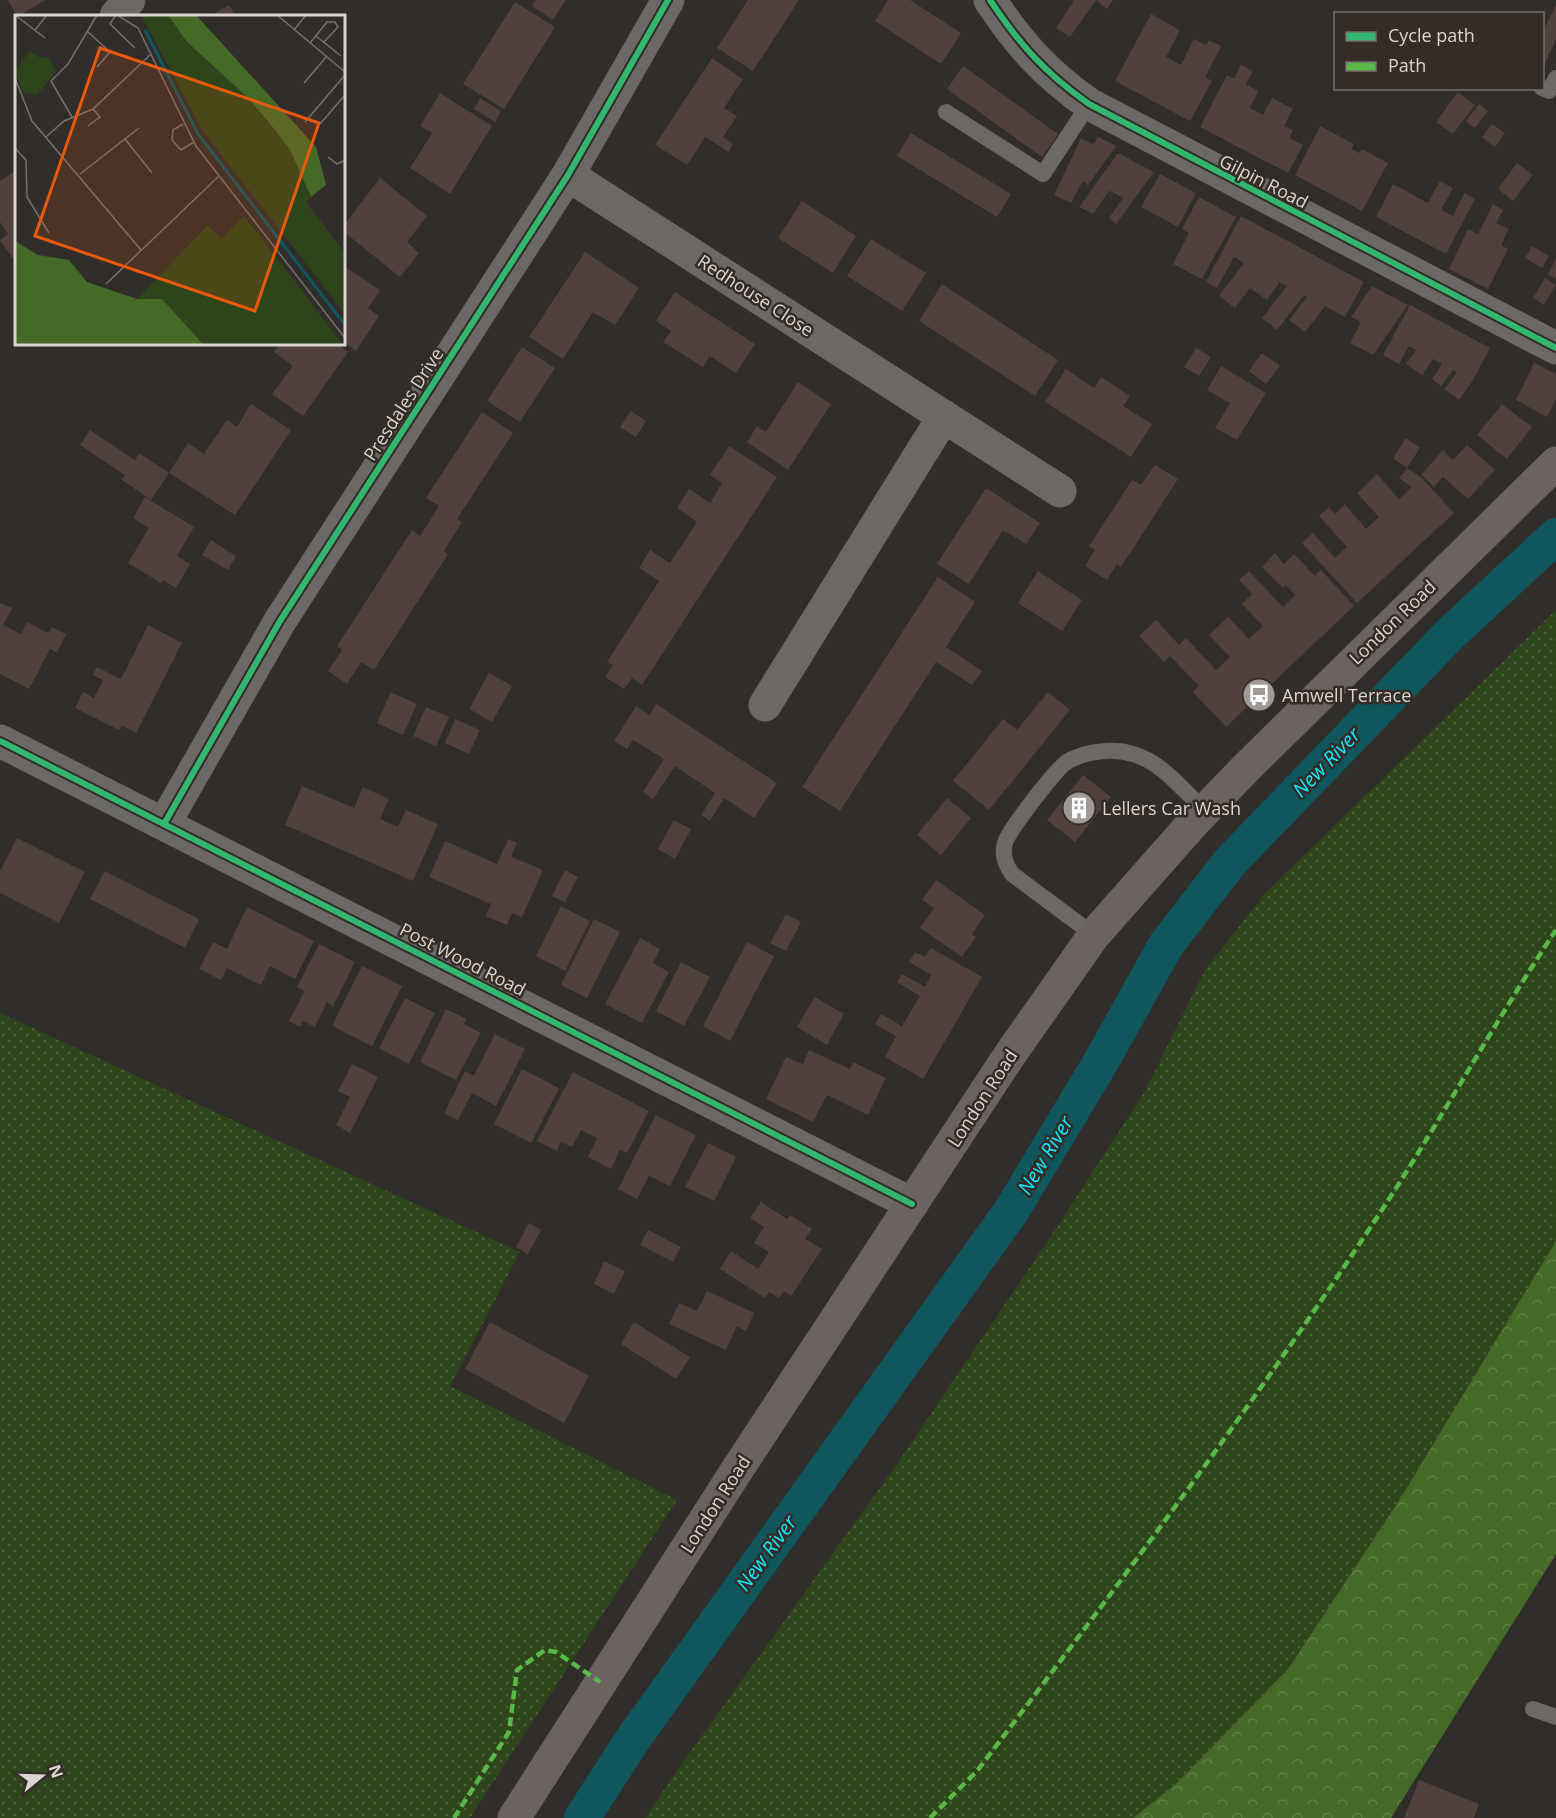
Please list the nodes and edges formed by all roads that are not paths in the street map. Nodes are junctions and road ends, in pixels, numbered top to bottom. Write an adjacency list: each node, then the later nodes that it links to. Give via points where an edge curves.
1 (129, 0): 4 (street)
2 (668, 0): 9 (street, Presdales Drive)
3 (990, 0): 7 (street, Gilpin Road, via 1031,57)
4 (117, 15)
5 (1556, 78): 6 (lane, via 1549,91)
6 (1544, 89)
7 (1089, 104): 8 (lane, via 1043,174); 10 (street, Gilpin Road)
8 (946, 112)
9 (568, 175): 11 (street, Redhouse Close); 17 (street, Presdales Drive, via 280,621)
10 (1556, 348)
11 (944, 416): 13 (street, Redhouse Close); 14 (street)
12 (1556, 463): 16 (main road, London Road)
13 (1060, 491)
14 (765, 705)
15 (0, 741): 17 (street, Post Wood Road)
16 (1205, 811): 18 (main road, London Road); 18 (lane, via 1151,761 1133,754 1088,754 1067,761 1054,774 1006,840 1005,863 1012,874)
17 (164, 824): 19 (street, Post Wood Road)
18 (1094, 935): 19 (main road, London Road)
19 (912, 1204): 22 (main road, London Road, via 728,1482)
20 (1533, 1708): 21 (lane)
21 (1556, 1718)
22 (514, 1818)

